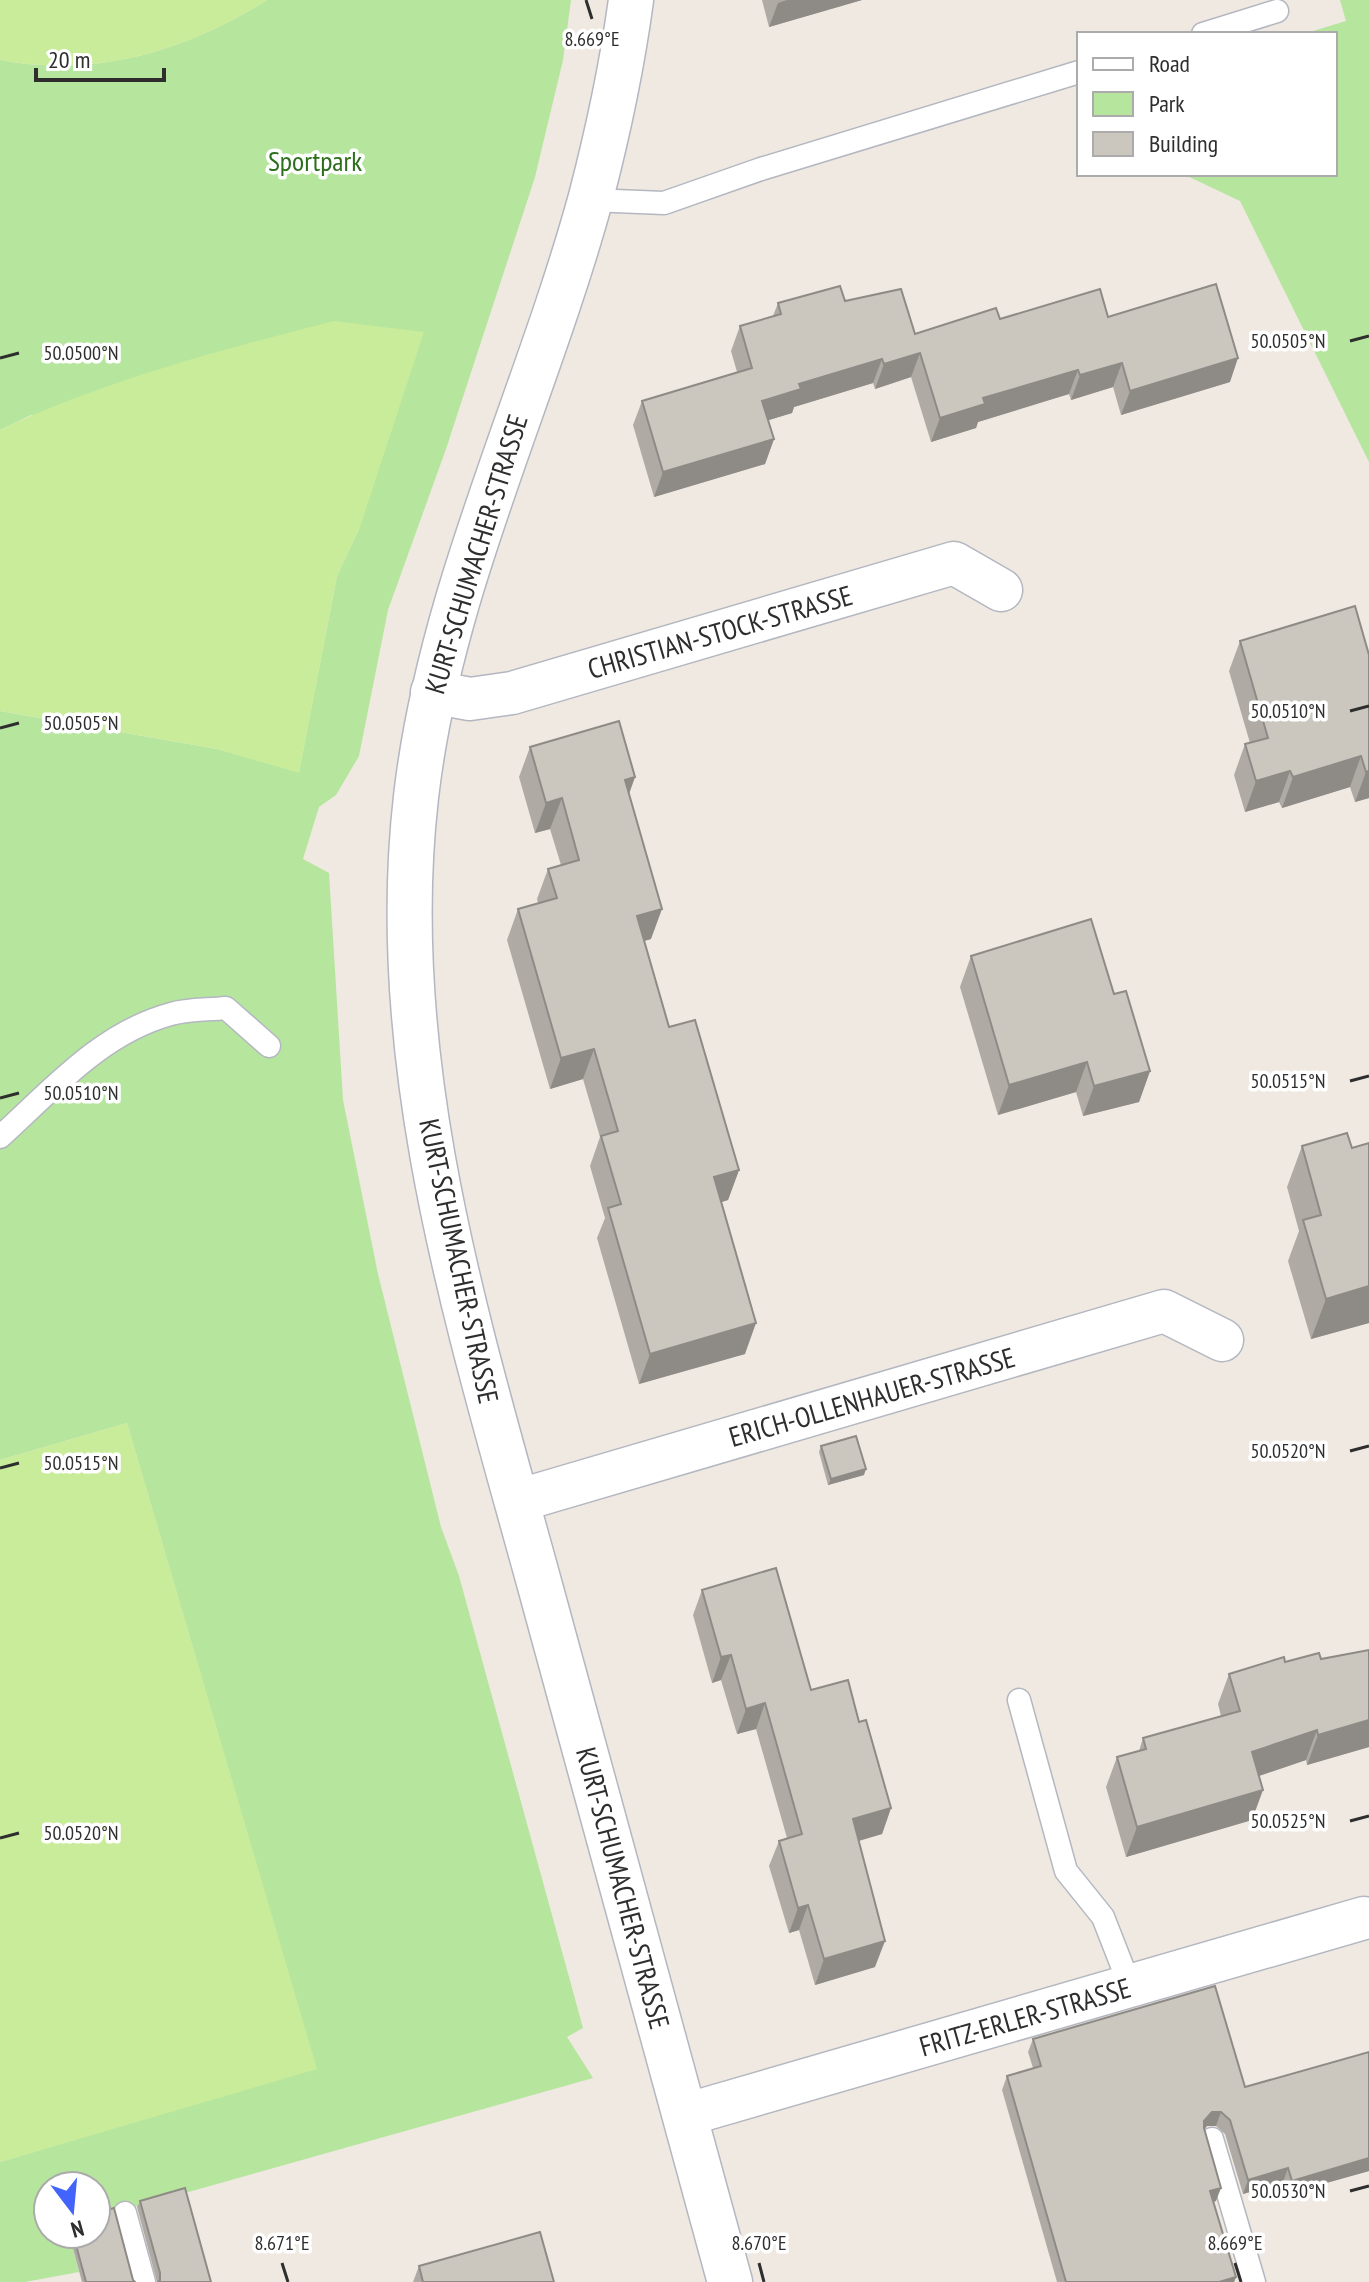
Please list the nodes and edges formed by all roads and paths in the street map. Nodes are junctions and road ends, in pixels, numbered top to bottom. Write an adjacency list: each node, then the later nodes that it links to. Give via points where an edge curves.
1 (631, 0): 5 (street, KURT-SCHUMACHER-STRASSE, via 613,110)
2 (1277, 11): 3 (lane)
3 (1209, 32)
4 (1077, 73): 5 (lane, via 664,203)
5 (590, 200): 7 (street, KURT-SCHUMACHER-STRASSE, via 452,615)
6 (1001, 590): 7 (street, CHRISTIAN-STOCK-STRASSE, via 954,563 512,693 470,699)
7 (432, 692): 11 (street, KURT-SCHUMACHER-STRASSE, via 410,875 416,1036 451,1250)
8 (269, 1046): 9 (lane, via 226,1008 173,1013 134,1027 96,1050)
9 (0, 1137)
10 (1222, 1340): 11 (street, ERICH-OLLENHAUER-STRASSE, via 1164,1311)
11 (517, 1501): 15 (street, KURT-SCHUMACHER-STRASSE)
12 (1019, 1700): 14 (lane, via 1066,1871 1103,1917)
13 (1364, 1918): 14 (street, FRITZ-ERLER-STRASSE)
14 (1130, 1986): 15 (street, FRITZ-ERLER-STRASSE)
15 (685, 2115): 19 (street, KURT-SCHUMACHER-STRASSE)
16 (1212, 2139): 20 (lane)
17 (125, 2213): 18 (lane)
18 (144, 2282)
19 (730, 2282)
20 (1254, 2282)

